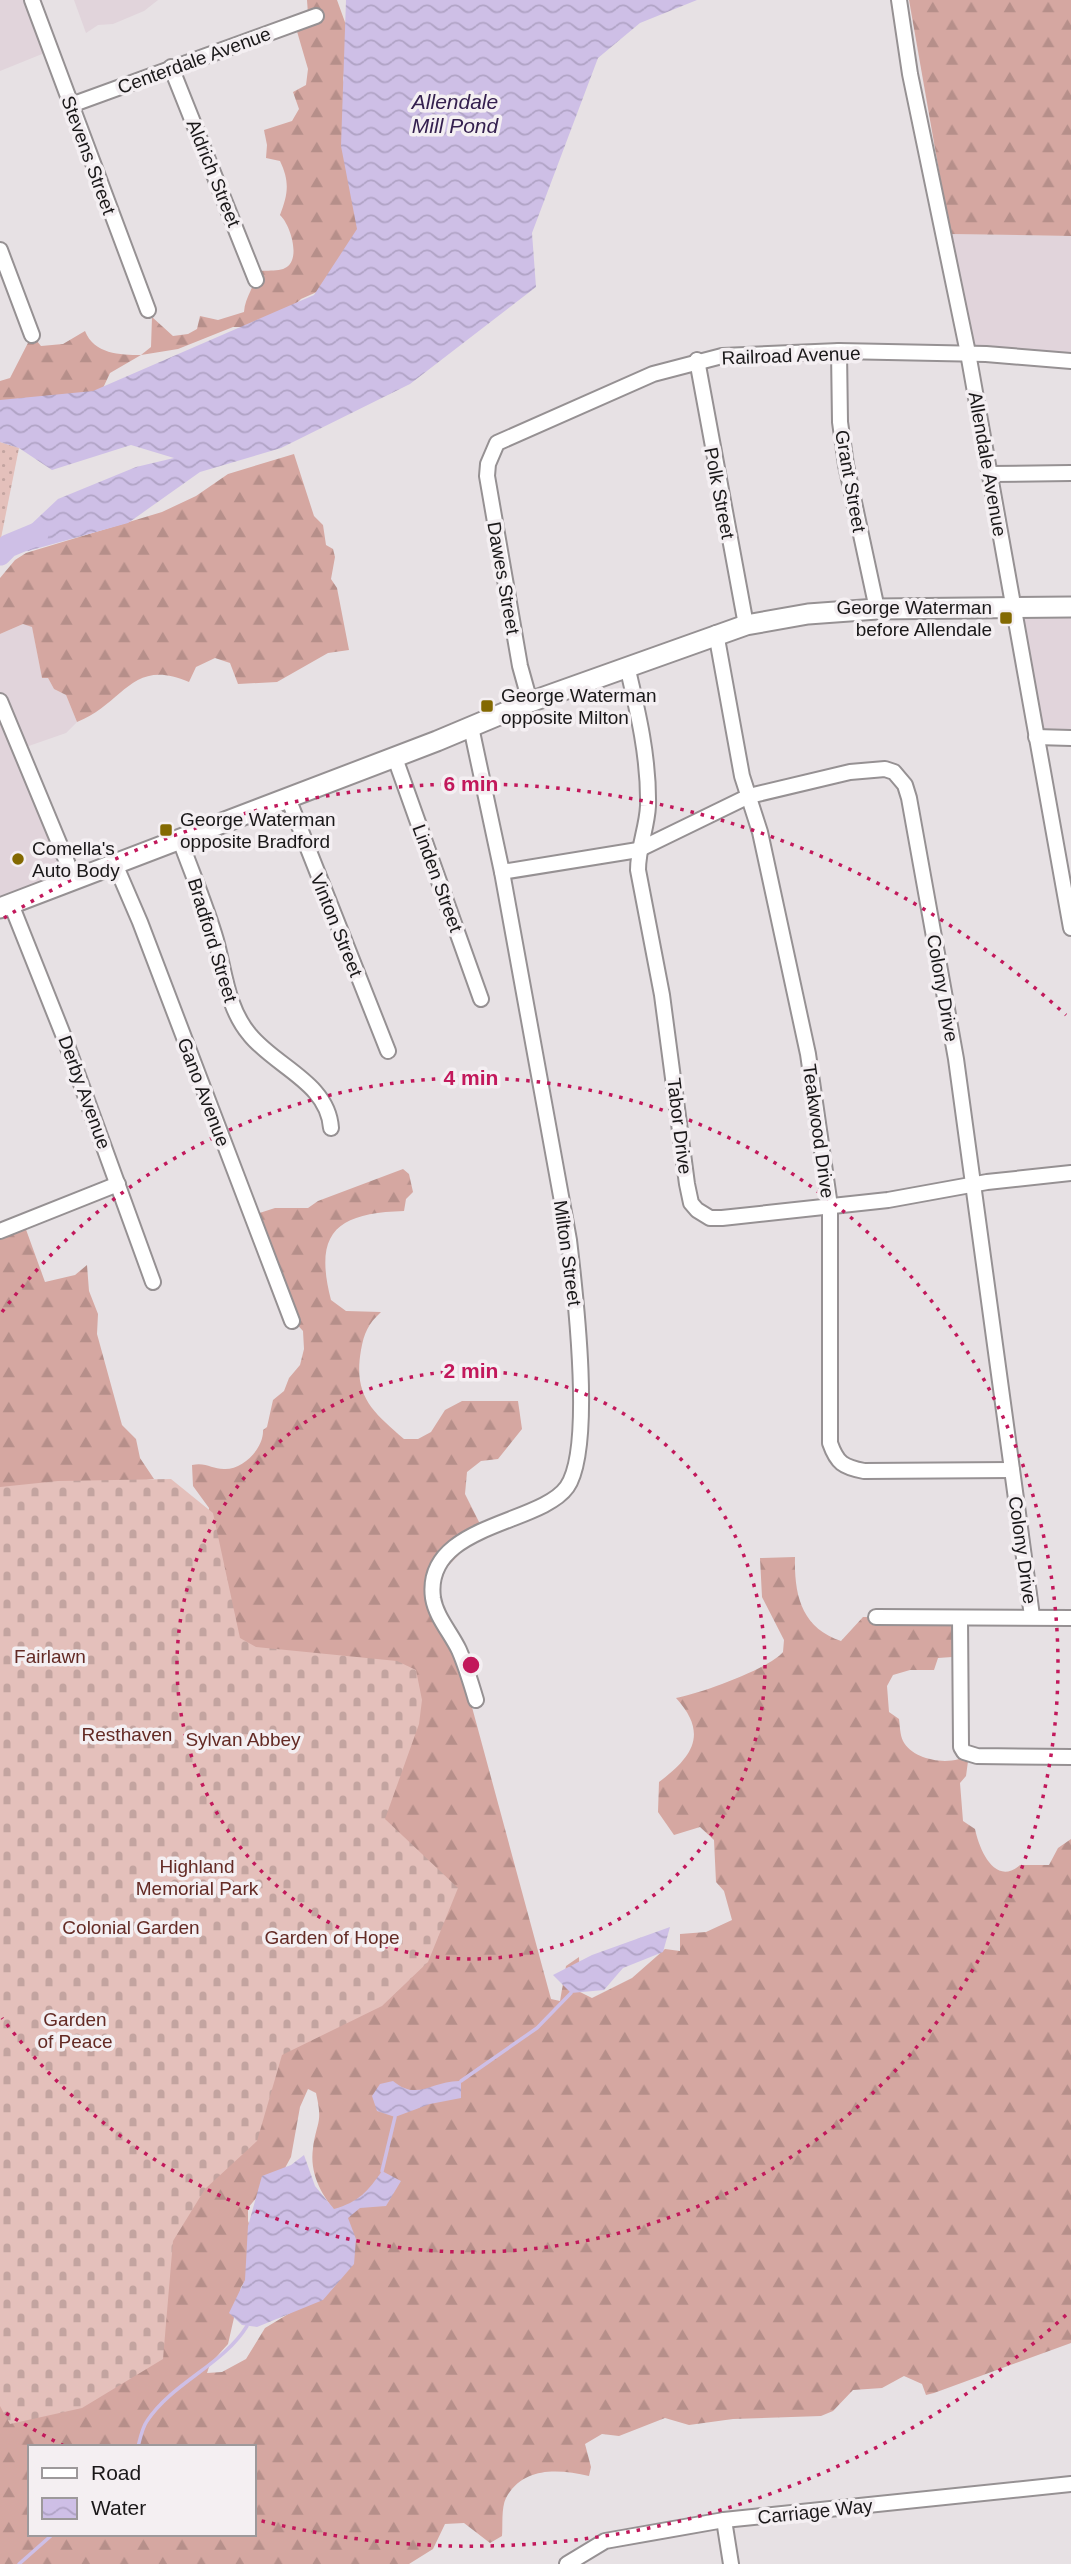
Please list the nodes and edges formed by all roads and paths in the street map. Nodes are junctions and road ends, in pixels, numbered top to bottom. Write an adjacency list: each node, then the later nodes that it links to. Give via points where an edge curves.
1 (32, 0): 5 (street, Stevens Street)
2 (899, 0): 11 (street, Allendale Avenue)
3 (316, 16): 4 (street, Centerdale Avenue)
4 (171, 66): 5 (street, Centerdale Avenue); 7 (street, Aldrich Street)
5 (71, 105): 8 (street, Stevens Street)
6 (0, 250): 9 (street)
7 (256, 280)
8 (148, 310)
9 (32, 335)
10 (839, 351): 11 (street, Railroad Avenue); 12 (street, Railroad Avenue); 19 (street, Grant Street, via 843,443)
11 (968, 353): 13 (street, Railroad Avenue); 16 (street, Allendale Avenue)
12 (697, 360): 14 (street, Railroad Avenue, via 653,374 507,438 497,443); 20 (street, Polk Street)
13 (1071, 361)
14 (492, 453): 24 (street, Dawes Street, via 488,476 495,531)
15 (1071, 473): 16 (street)
16 (990, 474): 17 (street, Allendale Avenue)
17 (1013, 607): 18 (main road); 19 (main road); 26 (street, Allendale Avenue)
18 (1071, 607)
19 (877, 609): 20 (main road)
20 (746, 625): 21 (main road)
21 (716, 633): 22 (main road); 29 (street, Teakwood Drive, via 741,776)
22 (627, 666): 24 (main road); 32 (street, Tabor Drive, via 647,770 647,820)
23 (0, 701): 35 (street)
24 (530, 702): 25 (main road)
25 (471, 727): 28 (main road); 34 (street, Milton Street)
26 (1036, 737): 27 (street); 37 (street, Allendale Avenue)
27 (1071, 738)
28 (394, 758): 30 (main road); 38 (street, Linden Street)
29 (750, 796): 32 (street, Colony Drive); 43 (street, Colony Drive, via 869,769 894,772 905,785 956,1059); 44 (street, Teakwood Drive, via 808,1054)
30 (288, 798): 31 (main road); 39 (street, Vinton Street)
31 (180, 839): 33 (main road); 40 (street, Bradford Street, via 241,1024 323,1097)
32 (638, 850): 34 (street, Colony Drive); 44 (street, Tabor Drive, via 691,1203 710,1219)
33 (115, 864): 35 (main road); 47 (street, Gano Avenue)
34 (502, 872): 53 (street, Milton Street, via 569,1240 576,1296 580,1451 568,1485 559,1496 456,1545 438,1569 433,1585 435,1608 458,1649)
35 (74, 879): 36 (main road)
36 (5, 906): 42 (street, Derby Avenue)
37 (1071, 928)
38 (481, 999)
39 (388, 1051)
40 (331, 1128)
41 (1071, 1173): 43 (street, Tabor Drive)
42 (118, 1184): 45 (street); 46 (street, Derby Avenue)
43 (973, 1185): 44 (street, Tabor Drive); 48 (street, Colony Drive)
44 (830, 1206): 48 (street, Teakwood Drive, via 831,1443 835,1457 841,1465 864,1471)
45 (0, 1231)
46 (153, 1283)
47 (292, 1321)
48 (1012, 1470): 49 (street, Colony Drive)
49 (1032, 1616): 51 (street); 52 (street)
50 (876, 1617): 51 (street)
51 (960, 1618): 54 (street, via 964,1752)
52 (1071, 1618)
53 (476, 1700)
54 (1071, 1757)
55 (1071, 2484): 56 (street, Carriage Way)
56 (724, 2520): 57 (street, Carriage Way, via 605,2541); 58 (street)
57 (567, 2564)
58 (731, 2564)

